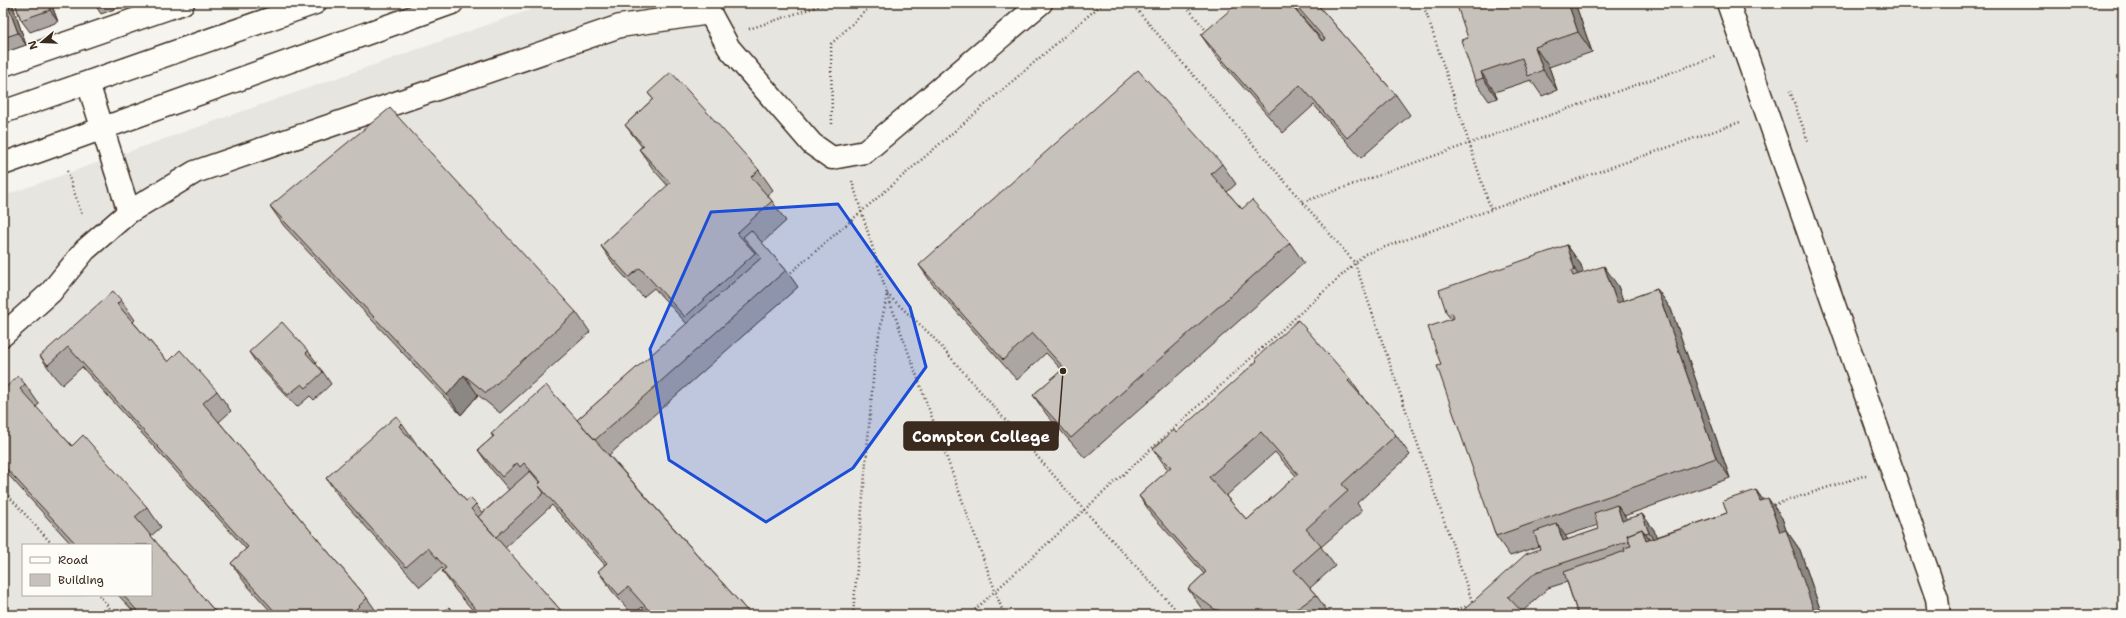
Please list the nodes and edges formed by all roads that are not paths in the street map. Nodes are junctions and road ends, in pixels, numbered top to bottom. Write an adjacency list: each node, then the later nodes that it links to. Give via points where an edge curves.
1 (183, 3): 7 (street)
2 (315, 3): 8 (street)
3 (452, 3): 10 (street)
4 (1041, 3): 6 (street, via 865,152 832,158 812,144 728,48)
5 (1728, 3): 14 (street, via 1938,598)
6 (709, 8): 12 (street, via 620,26 195,172)
7 (3, 65)
8 (88, 82): 9 (street); 10 (street)
9 (3, 112)
10 (103, 128): 11 (street); 12 (street)
11 (3, 164)
12 (129, 212): 13 (street, via 85,250 51,292)
13 (3, 335)
14 (1939, 615)

